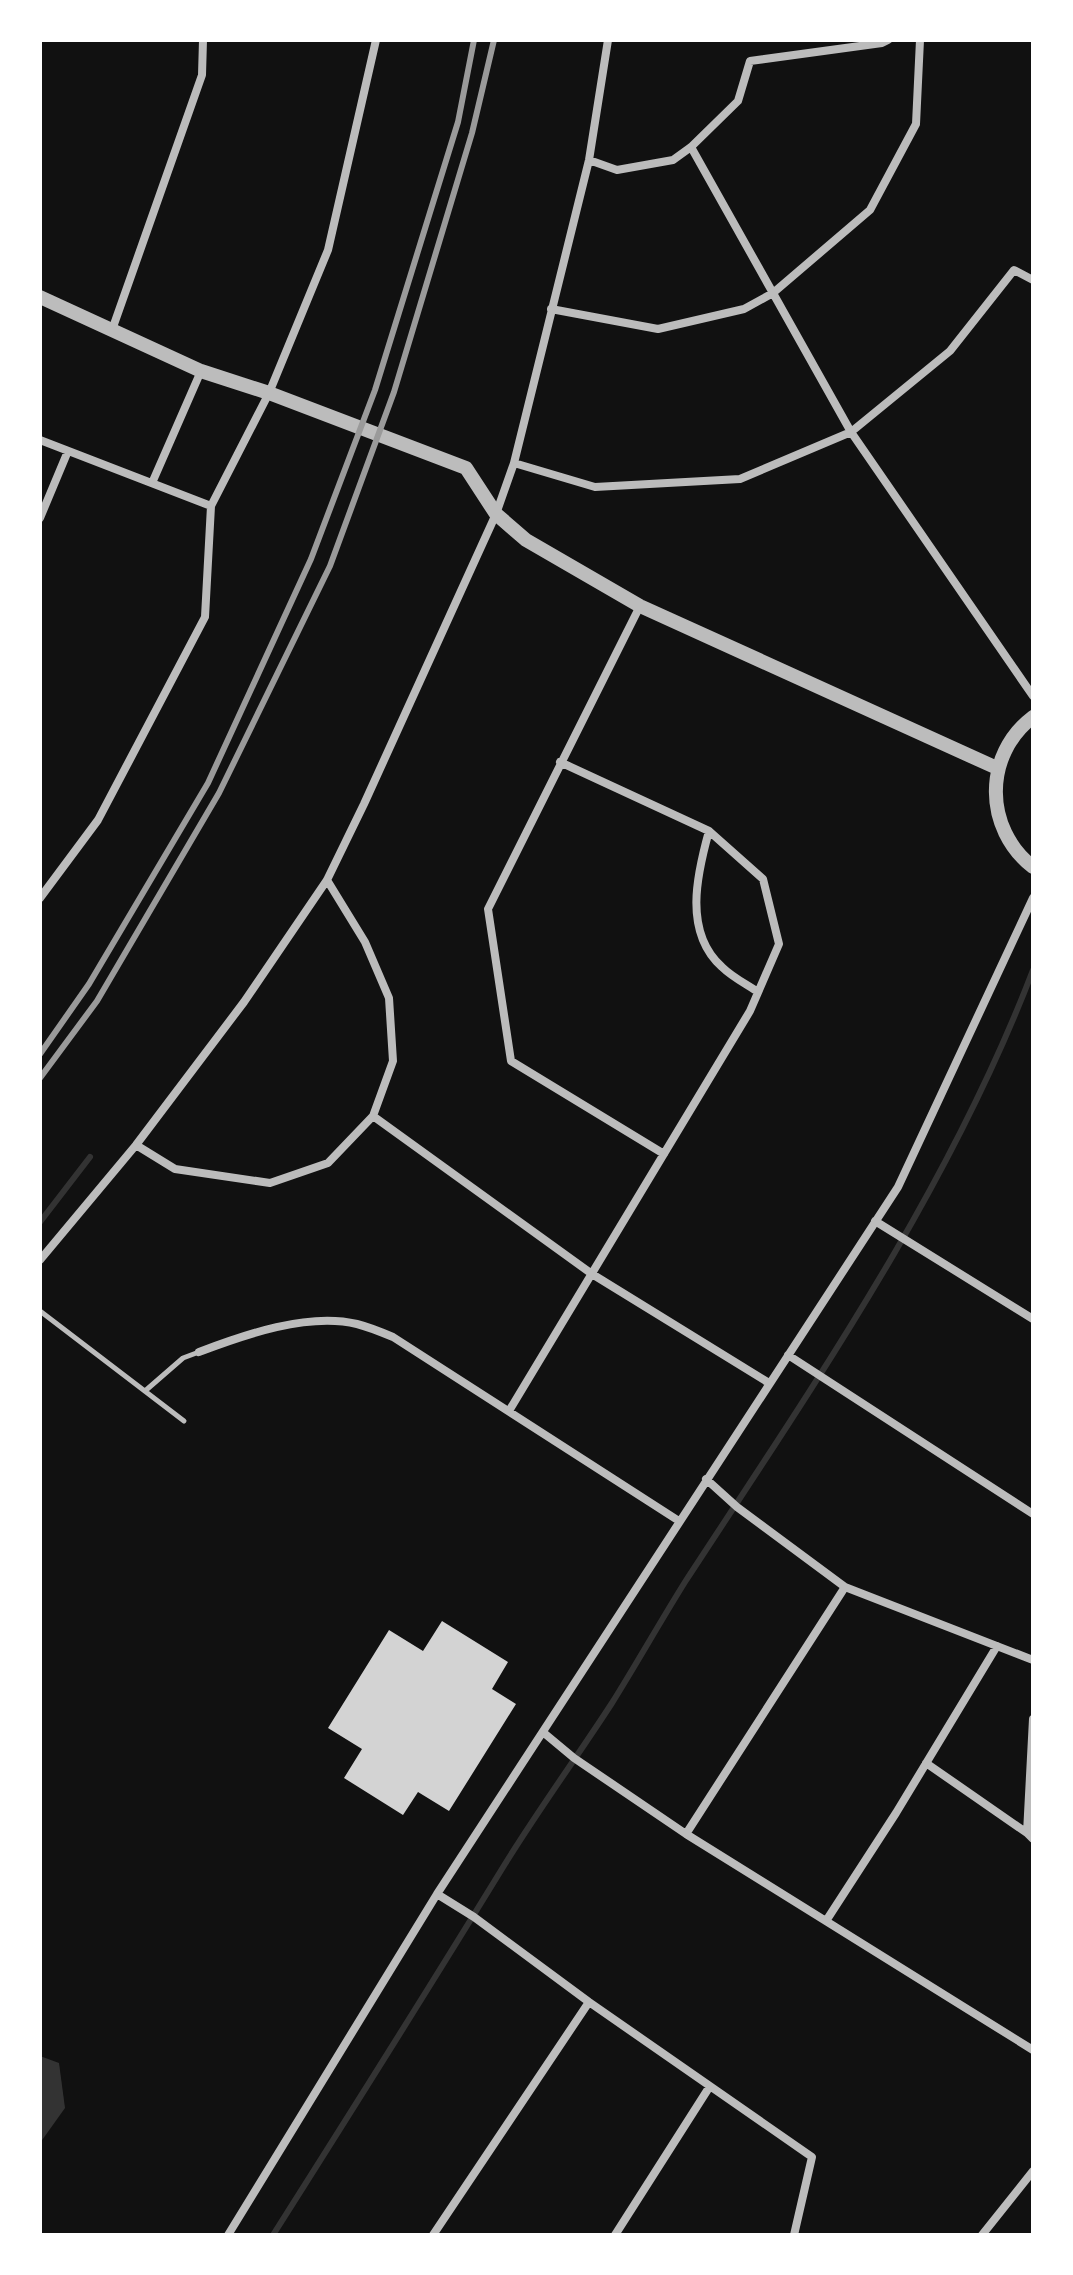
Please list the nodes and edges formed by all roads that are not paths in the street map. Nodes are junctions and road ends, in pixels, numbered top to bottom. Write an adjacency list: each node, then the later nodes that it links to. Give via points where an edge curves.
1 (203, 40): 12 (street, via 202,75)
2 (376, 40): 14 (street, via 328,250)
3 (608, 40): 7 (street)
4 (888, 40): 6 (street, via 750,61 738,101)
5 (920, 40): 9 (street, via 916,124 870,210)
6 (691, 147): 7 (street, via 673,160 617,170); 9 (street)
7 (589, 160): 11 (street)
8 (1033, 280): 15 (street, via 1014,270 950,351)
9 (773, 293): 11 (street, via 744,309 658,329); 15 (street)
10 (40, 297): 12 (street)
11 (551, 309): 18 (street)
12 (112, 330): 13 (street)
13 (201, 371): 14 (street); 19 (street)
14 (269, 393): 20 (street); 21 (street, via 466,468)
15 (851, 432): 18 (street, via 740,479 595,487); 24 (street)
16 (40, 440): 17 (street)
17 (68, 451): 19 (street); 22 (street)
18 (514, 463): 21 (street)
19 (152, 483): 20 (street)
20 (211, 506): 31 (street, via 205,617 98,820)
21 (496, 514): 23 (street, via 526,540); 30 (street)
22 (40, 518)
23 (640, 606): 26 (street); 27 (street)
24 (1033, 696)
25 (1033, 717): 27 (street, via 1007,745)
26 (560, 762): 28 (street); 36 (street, via 488,909 511,1061)
27 (997, 768): 29 (street, via 995,800 1002,830)
28 (709, 831): 33 (street, via 697,882 701,937 722,967); 33 (street, via 763,879 779,944)
29 (1033, 867)
30 (327, 880): 34 (street, via 365,942 389,998 393,1061); 35 (street, via 244,1002)
31 (40, 898)
32 (1033, 898): 37 (street, via 898,1187)
33 (758, 992): 36 (street)
34 (373, 1116): 35 (street, via 328,1163 270,1183 175,1169); 39 (street)
35 (136, 1145): 38 (street)
36 (664, 1154): 39 (street)
37 (875, 1221): 41 (street); 43 (street)
38 (40, 1260)
39 (592, 1274): 44 (street); 46 (street)
40 (40, 1311): 45 (lane)
41 (1033, 1319)
42 (199, 1352): 45 (lane, via 183,1358); 46 (street, via 259,1330 355,1323 393,1337)
43 (788, 1355): 44 (street); 49 (street)
44 (769, 1383): 48 (street)
45 (145, 1391): 47 (lane)
46 (509, 1411): 50 (street)
47 (184, 1421)
48 (706, 1479): 50 (street); 51 (street)
49 (1033, 1514)
50 (679, 1521): 55 (street)
51 (845, 1587): 52 (street); 57 (street)
52 (997, 1646): 53 (street); 56 (street)
53 (1033, 1660)
54 (1033, 1719): 58 (street)
55 (544, 1733): 57 (street); 59 (street)
56 (926, 1763): 58 (street); 60 (street)
57 (686, 1834): 60 (street)
58 (1030, 1836)
59 (437, 1894): 61 (street); 65 (street)
60 (826, 1921): 62 (street)
61 (589, 2002): 63 (street); 66 (street)
62 (1033, 2050)
63 (710, 2086): 67 (street); 68 (street, via 812,2157)
64 (1033, 2171): 69 (street)
65 (228, 2235)
66 (433, 2235)
67 (615, 2235)
68 (794, 2235)
69 (982, 2235)

